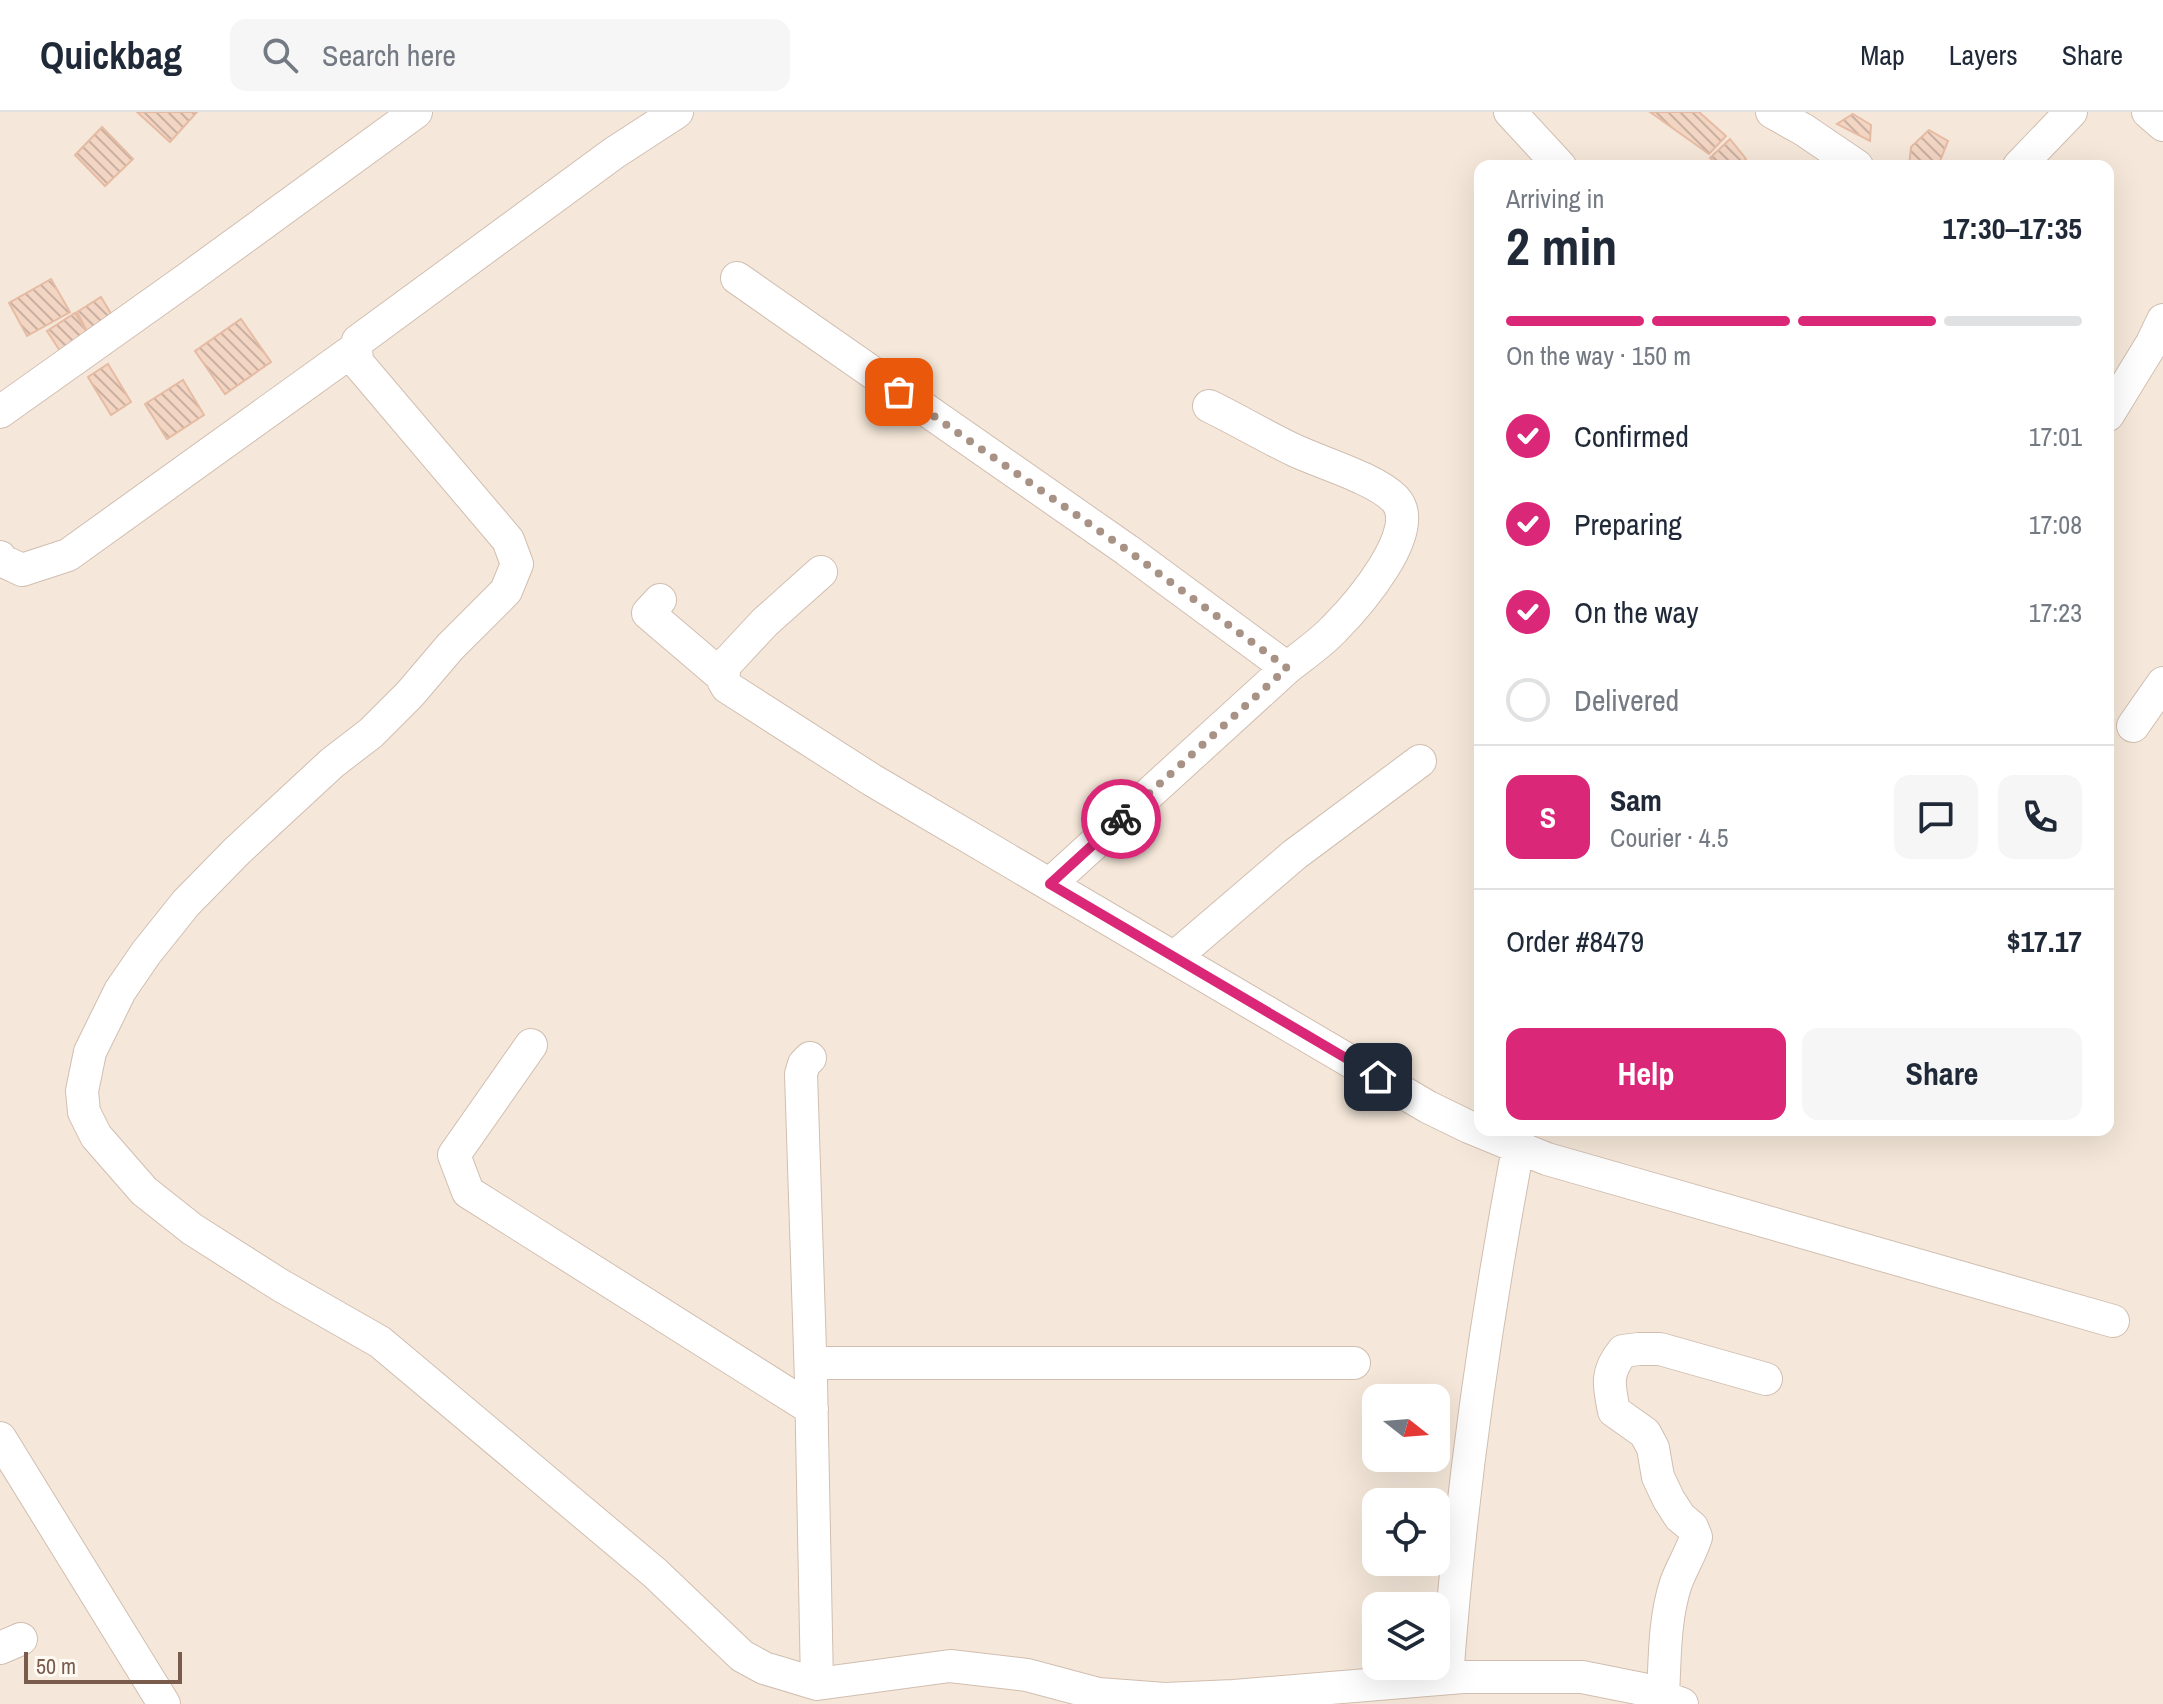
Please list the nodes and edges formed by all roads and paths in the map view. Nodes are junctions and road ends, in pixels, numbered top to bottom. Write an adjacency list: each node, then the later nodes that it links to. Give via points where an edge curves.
1 (416, 112): 16 (street)
2 (677, 112): 13 (street, via 382,322)
3 (1510, 112): 8 (street)
4 (1772, 112): 9 (street)
5 (2071, 112): 10 (street)
6 (2148, 112): 7 (street)
7 (2163, 125)
8 (1554, 160)
9 (1848, 160)
10 (2025, 160)
11 (737, 278): 20 (street)
12 (2163, 320): 14 (street)
13 (356, 348): 17 (street, via 68,555); 41 (street, via 357,362 508,540 517,564 506,591 410,694 237,851 146,953 90,1052 82,1091 84,1112 119,1165 192,1229 380,1342 655,1573 742,1656)
14 (2114, 405)
15 (1209, 406): 20 (street, via 1369,482 1400,508 1400,533 1365,595)
16 (0, 412)
17 (7, 572)
18 (821, 572): 21 (street, via 765,622 725,665)
19 (660, 600): 21 (street, via 648,613)
20 (1287, 668): 25 (street)
21 (723, 677): 25 (street, via 736,694 848,765)
22 (2163, 683): 23 (street)
23 (2133, 726)
24 (1420, 761): 26 (street, via 1294,855)
25 (1050, 884): 26 (street)
26 (1175, 957): 29 (street)
27 (531, 1045): 36 (street, via 454,1155 468,1192)
28 (810, 1058): 33 (street, via 801,1074)
29 (1474, 1129)
30 (1490, 1136): 31 (street)
31 (1518, 1148): 32 (street); 38 (street, via 1482,1368)
32 (2113, 1321)
33 (811, 1363): 34 (street); 36 (street)
34 (1354, 1363)
35 (1766, 1379): 43 (street, via 1660,1349 1639,1349 1623,1351 1608,1379 1614,1411 1645,1433 1669,1500 1696,1537 1669,1613)
36 (812, 1409): 41 (street)
37 (0, 1438): 44 (street)
38 (1450, 1638)
39 (1450, 1678): 43 (street, via 1582,1677)
40 (1423, 1680): 42 (street, via 1234,1696)
41 (817, 1684): 42 (street, via 950,1666 1027,1675)
42 (1102, 1699)
43 (1672, 1700)
44 (164, 1704)

